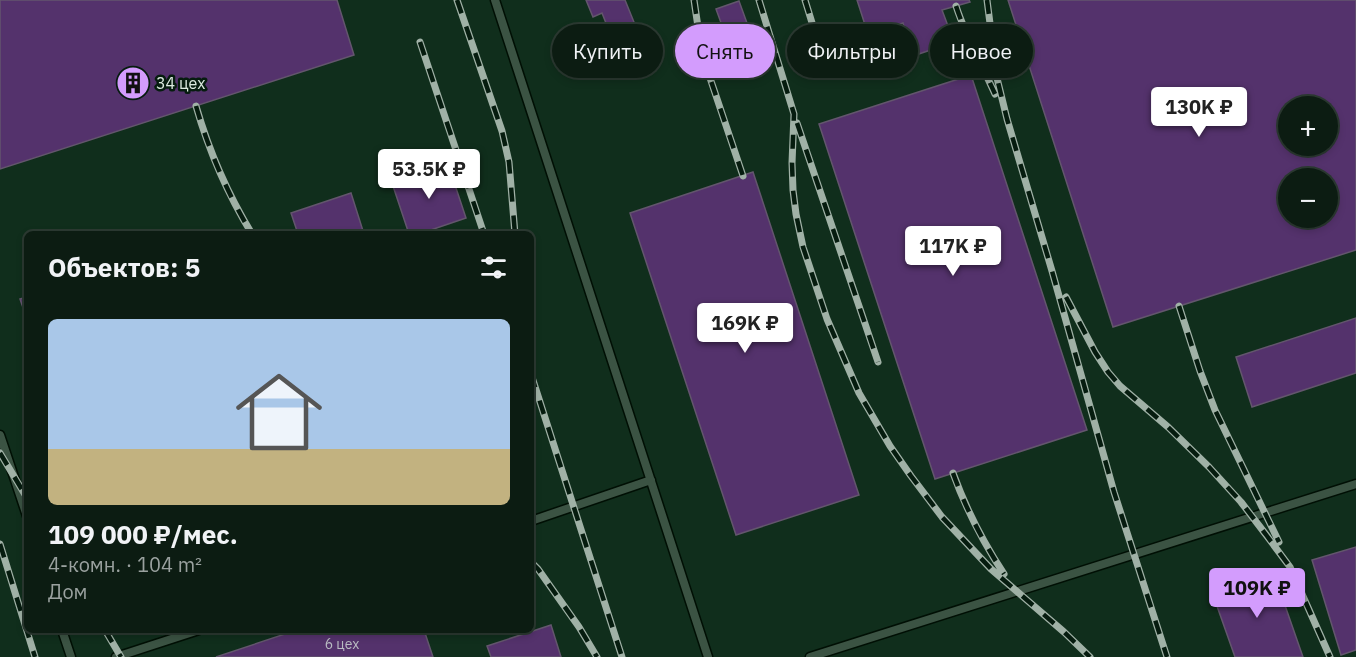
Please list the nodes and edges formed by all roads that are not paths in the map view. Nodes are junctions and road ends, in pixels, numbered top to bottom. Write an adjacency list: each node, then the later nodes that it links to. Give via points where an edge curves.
1 (495, 0): 3 (lane)
2 (0, 435): 5 (lane)
3 (651, 480): 6 (lane); 11 (lane)
4 (1356, 484): 12 (lane)
5 (24, 507)
6 (534, 520)
7 (63, 633): 9 (lane)
8 (189, 633): 10 (lane)
9 (71, 657)
10 (116, 657)
11 (708, 657)
12 (810, 657)

